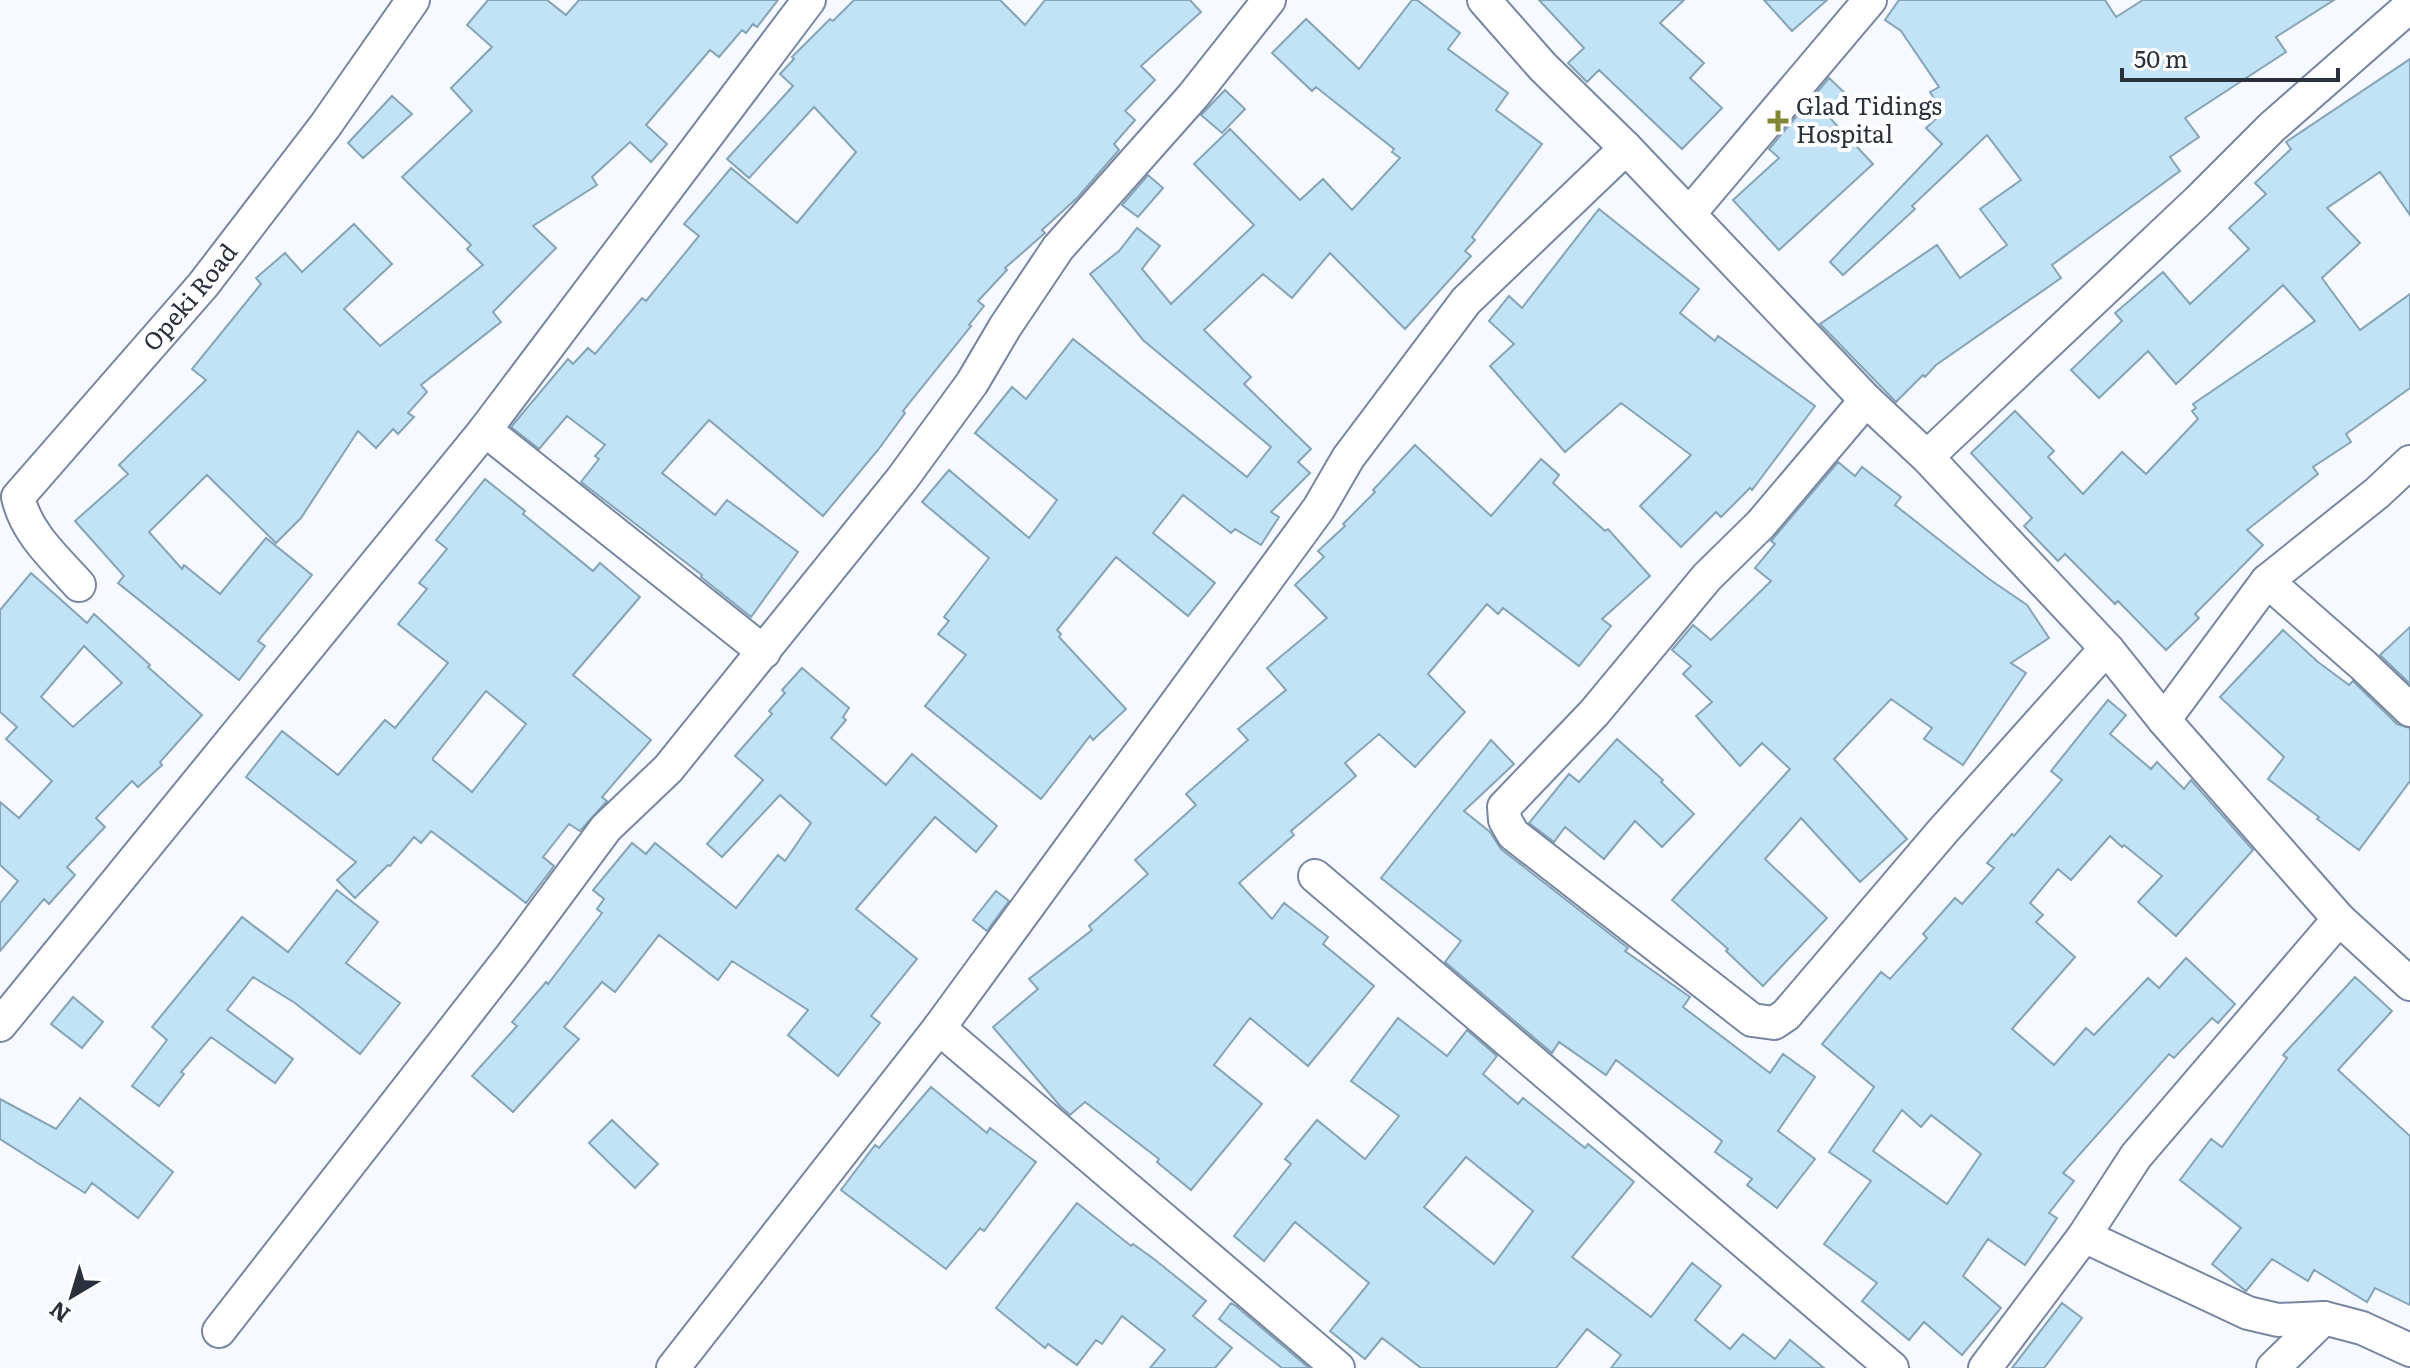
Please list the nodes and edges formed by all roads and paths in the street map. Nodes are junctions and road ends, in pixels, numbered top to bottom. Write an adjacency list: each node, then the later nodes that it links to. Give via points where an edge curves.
1 (413, 0): 14 (street, Opeki Road, via 203,285 18,497 31,530)
2 (809, 0): 10 (street)
3 (1269, 0): 16 (street, via 1193,96 1058,248 934,437)
4 (1484, 0): 7 (street)
5 (1870, 0): 8 (street)
6 (2410, 6): 11 (street, via 2272,127)
7 (1626, 148): 8 (street); 23 (street, via 1466,301)
8 (1689, 214): 9 (street)
9 (1866, 400): 11 (street); 15 (street, via 1594,713 1504,807 1513,834 1752,1020 1774,1023)
10 (485, 430): 16 (street); 22 (street)
11 (1927, 457): 15 (street)
12 (2410, 462): 13 (street)
13 (2267, 581): 17 (street); 18 (street)
14 (79, 585)
15 (2108, 650): 18 (street)
16 (764, 652): 26 (street, via 668,769 606,828)
17 (2410, 710)
18 (2164, 720): 20 (street)
19 (1315, 876): 30 (street)
20 (2339, 919): 21 (street); 24 (street, via 2136,1156)
21 (2410, 984)
22 (0, 1025)
23 (939, 1028): 28 (street); 29 (street)
24 (2084, 1236): 25 (street, via 2248,1313 2278,1320); 31 (street)
25 (2324, 1318): 27 (street); 32 (street)
26 (219, 1331)
27 (2410, 1350)
28 (673, 1368)
29 (1338, 1368)
30 (1892, 1368)
31 (1985, 1368)
32 (2273, 1368)

